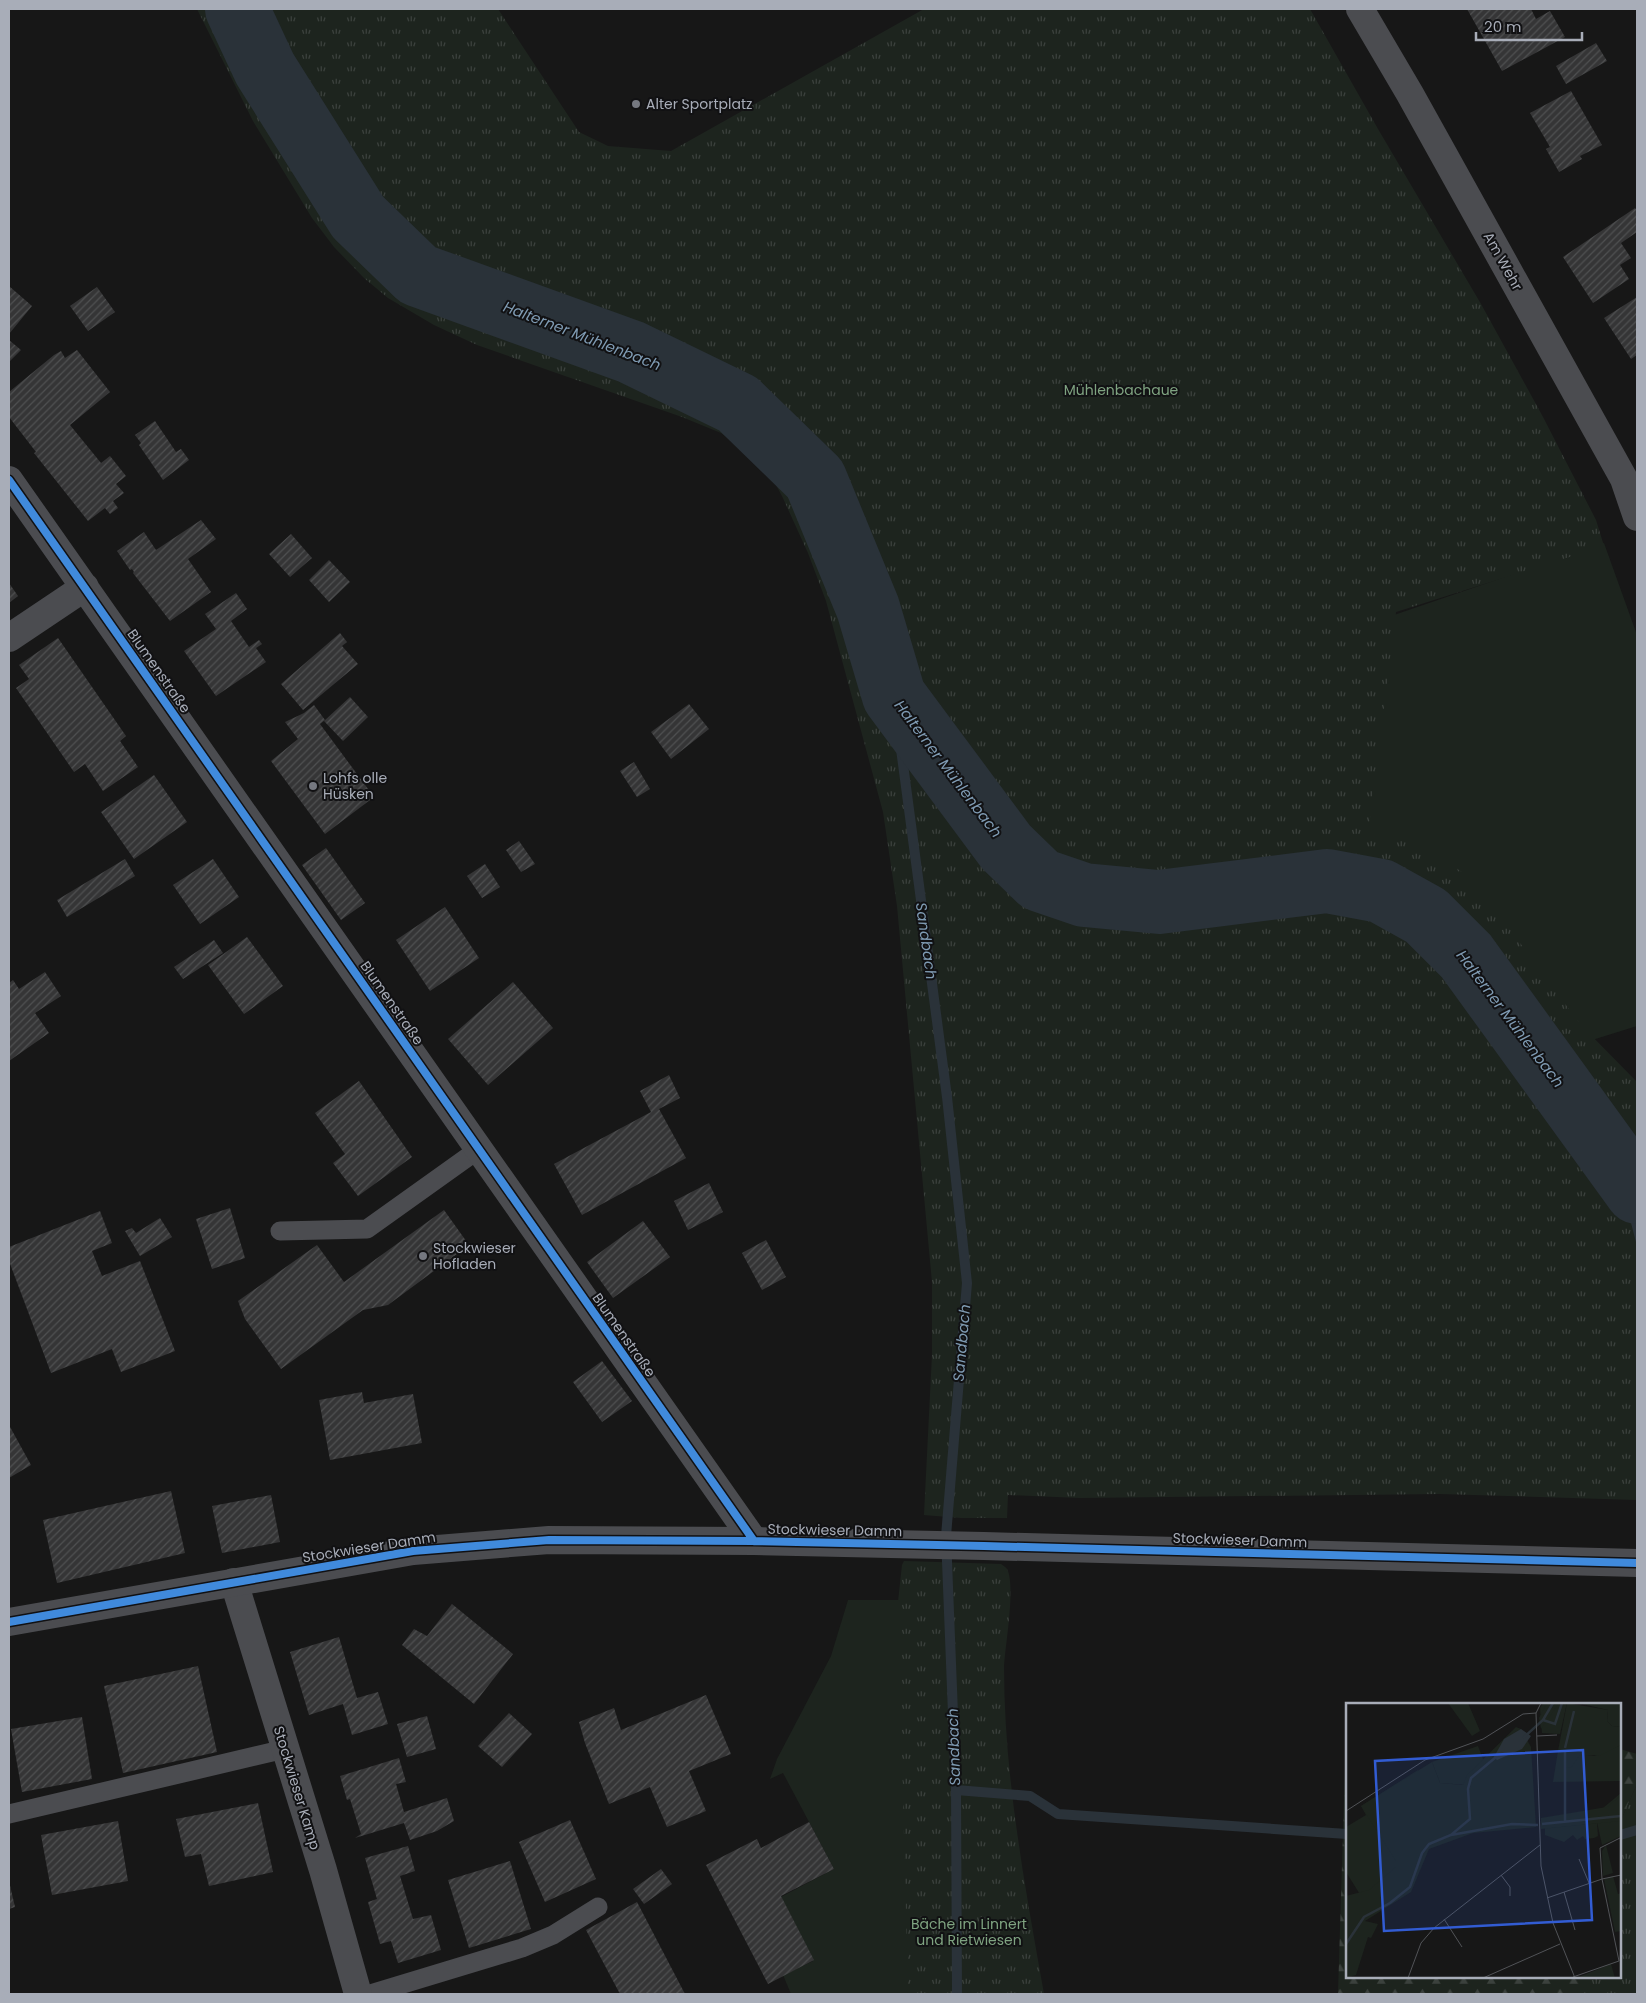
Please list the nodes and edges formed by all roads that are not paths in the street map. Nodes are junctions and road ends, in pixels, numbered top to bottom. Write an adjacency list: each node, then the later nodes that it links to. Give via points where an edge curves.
1 (1360, 9): 3 (street, Am Wehr, via 1624,479)
2 (9, 480): 4 (street, Blumenstraße)
3 (1637, 517)
4 (85, 587): 5 (street); 6 (street, Blumenstraße)
5 (9, 638)
6 (479, 1149): 7 (lane, via 367,1229); 8 (street, Blumenstraße)
7 (280, 1231)
8 (754, 1541): 9 (street, Stockwieser Damm); 10 (street, Stockwieser Damm, via 549,1540 413,1551)
9 (1637, 1563)
10 (234, 1582): 11 (street, Stockwieser Damm); 12 (street, Stockwieser Kamp)
11 (9, 1622)
12 (285, 1749): 13 (lane); 15 (street, Stockwieser Kamp)
13 (9, 1814)
14 (598, 1907): 16 (lane, via 554,1935 522,1948)
15 (358, 1994)
16 (370, 1994)

